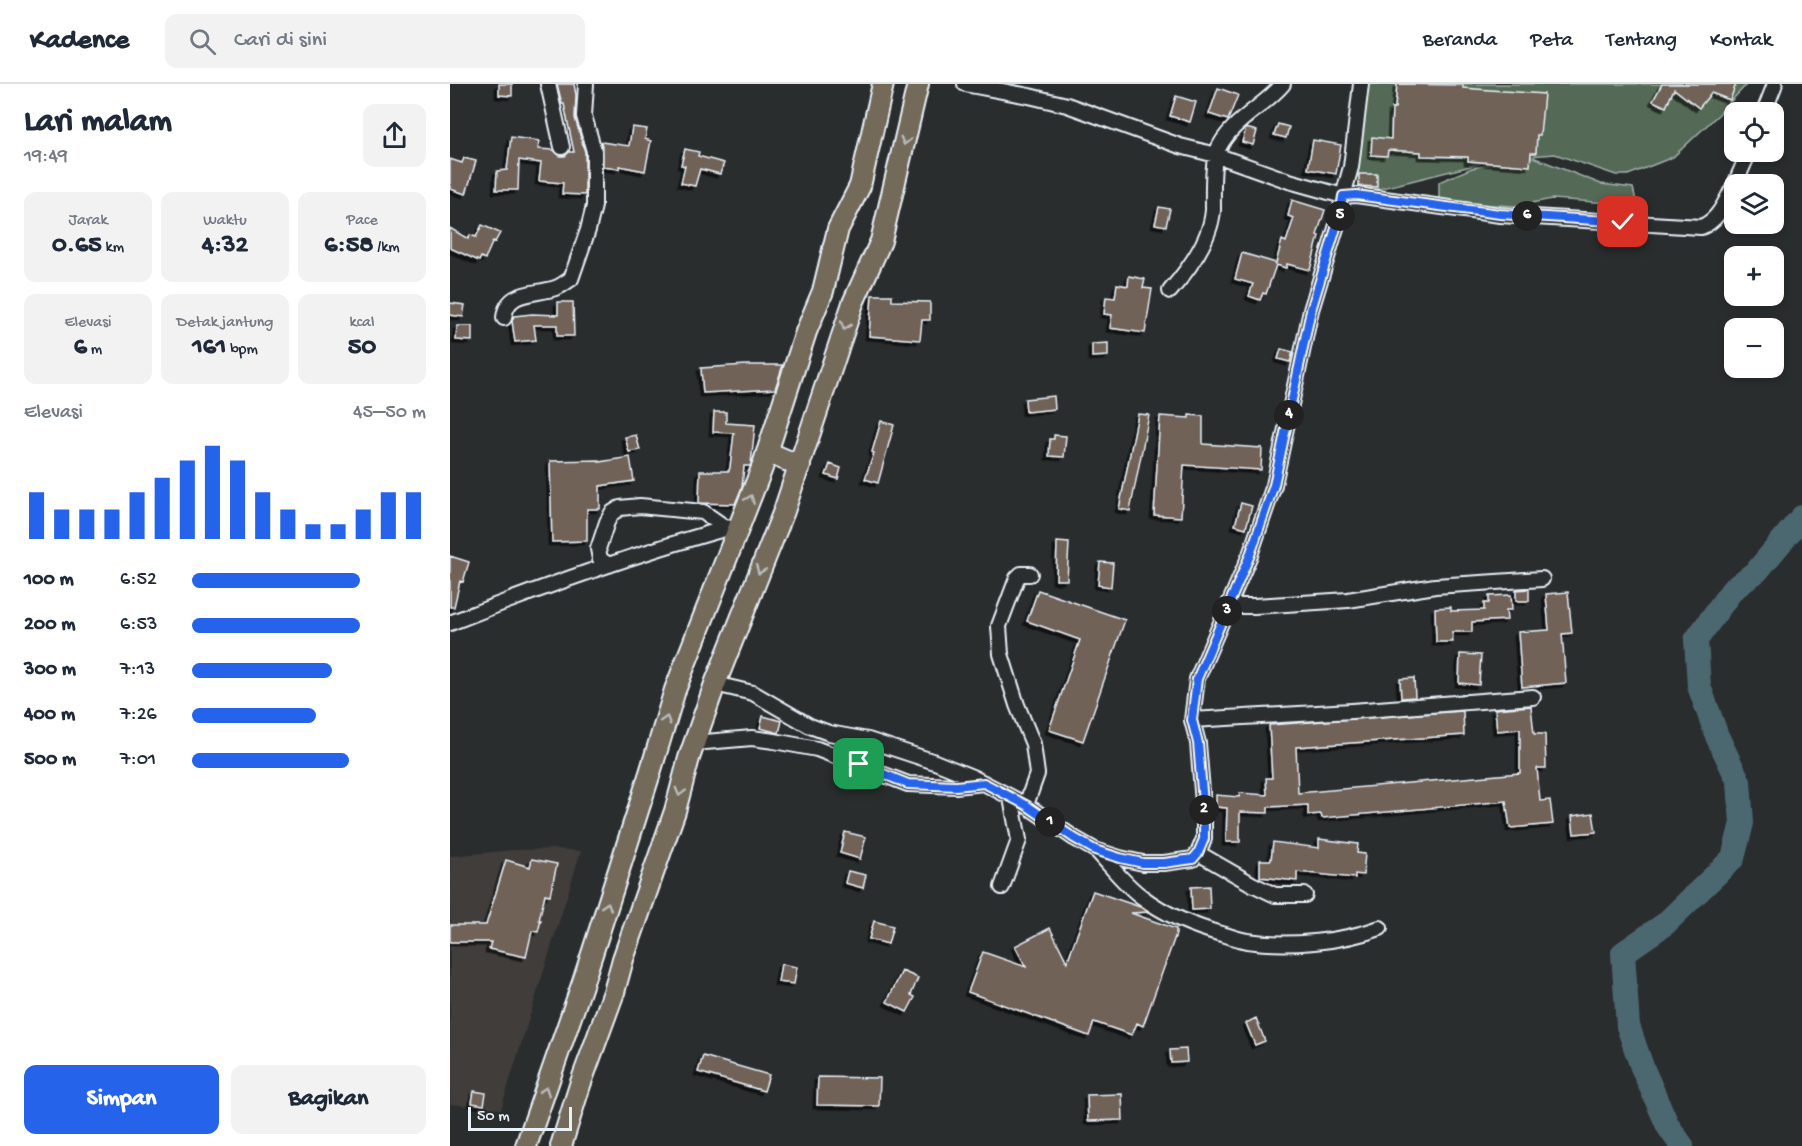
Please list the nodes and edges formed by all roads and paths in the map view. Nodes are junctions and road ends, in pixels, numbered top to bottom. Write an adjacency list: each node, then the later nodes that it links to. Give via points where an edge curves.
1 (548, 84): 10 (street)
2 (586, 84): 15 (street, via 584,116 594,152 594,206 571,279 558,287 514,298 505,309)
3 (883, 84): 16 (highway, via 860,186 838,229 823,291)
4 (918, 84): 17 (highway, one-way to 17, via 881,241 853,303)
5 (965, 84): 11 (street, via 1067,105)
6 (1283, 84): 11 (street, via 1234,126)
7 (1361, 84): 12 (street, via 1351,167)
8 (1775, 84): 9 (street)
9 (1768, 102)
10 (562, 147)
11 (1216, 155): 12 (street); 14 (street, via 1211,223 1202,246)
12 (1343, 196): 13 (street, via 1500,214 1701,227 1715,219); 22 (street, via 1311,310 1274,485)
13 (1724, 204)
14 (1170, 291)
15 (504, 318)
16 (767, 452): 17 (highway); 18 (highway, one-way to 16)
17 (800, 466): 24 (highway, one-way to 24)
18 (733, 526): 19 (street); 19 (street, via 703,512 620,508 607,522 598,549 600,559); 36 (highway, one-way to 18, via 675,690)
19 (609, 565): 23 (street)
20 (1030, 574): 30 (street, via 1017,578 999,626 1000,654 1033,744 1037,774)
21 (1542, 579): 22 (street, via 1435,586 1348,600)
22 (1229, 606): 26 (street, via 1197,679)
23 (450, 622)
24 (715, 684): 27 (highway); 28 (street, via 753,693 810,726 868,740)
25 (1533, 698): 26 (street)
26 (1192, 720): 32 (street, via 1198,743 1204,815 1204,839)
27 (694, 743): 28 (street, via 752,738 774,741 817,749 908,784); 37 (highway, one-way to 37)
28 (984, 783): 29 (street)
29 (1011, 798): 30 (street); 33 (street, via 1019,840)
30 (1026, 805): 31 (street)
31 (1095, 850): 32 (street, via 1143,863 1193,859); 35 (street, via 1139,896 1162,911 1200,928 1246,941 1324,940)
32 (1198, 853): 34 (street, via 1275,895)
33 (1002, 887)
34 (1305, 895)
35 (1380, 928)
36 (583, 982): 37 (highway); 38 (highway, one-way to 36)
37 (614, 992): 39 (highway)
38 (526, 1146)
39 (561, 1146)

